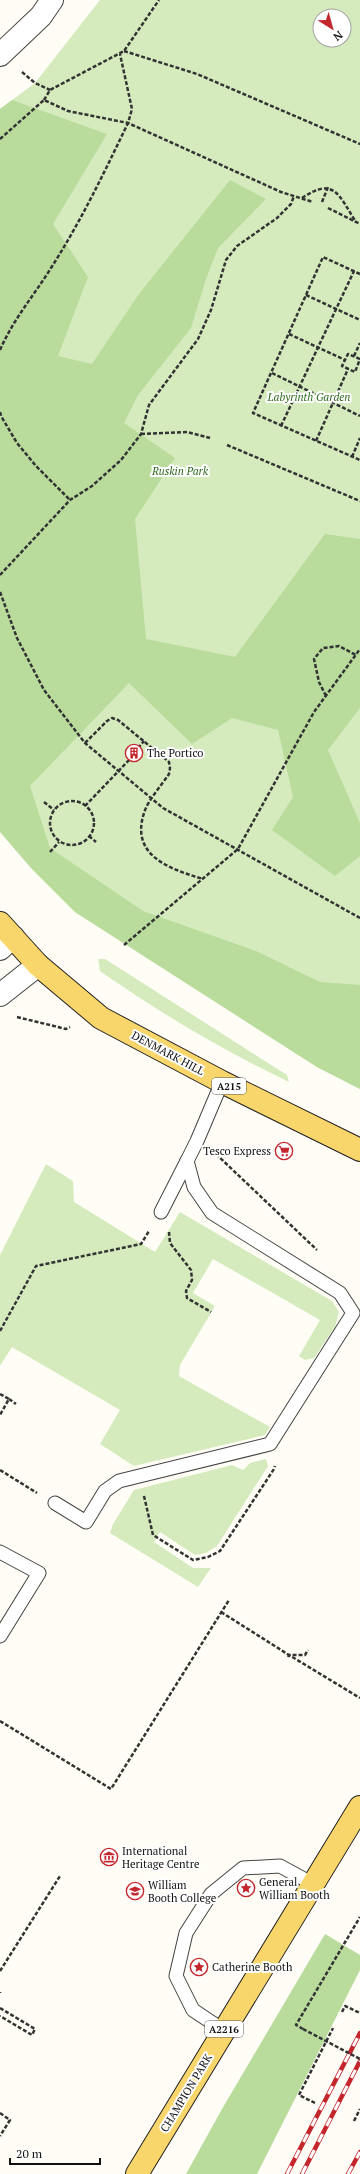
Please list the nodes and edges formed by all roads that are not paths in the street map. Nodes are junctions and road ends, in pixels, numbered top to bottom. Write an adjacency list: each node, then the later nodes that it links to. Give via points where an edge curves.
1 (52, 0): 2 (street, via 41,16)
2 (0, 55)
3 (4, 936): 4 (main road, DENMARK HILL / A215)
4 (38, 966): 5 (street); 6 (main road, DENMARK HILL / A215, via 102,1018)
5 (0, 996)
6 (222, 1082): 7 (main road, DENMARK HILL / A215); 8 (lane)
7 (360, 1150)
8 (187, 1161): 9 (lane); 10 (lane, via 194,1187 212,1213 340,1293)
9 (165, 1215)
10 (357, 1312): 11 (lane, via 270,1444 119,1481 105,1492 86,1522)
11 (55, 1504)
12 (0, 1552): 13 (lane, via 39,1573)
13 (0, 1636)
14 (360, 1807): 15 (main road, CHAMPION PARK / A2216)
15 (313, 1884): 16 (main road, CHAMPION PARK / A2216); 16 (lane, via 280,1866 243,1868 210,1894 186,1933 176,1976 193,2010)
16 (223, 2030): 17 (main road, CHAMPION PARK / A2216)
17 (137, 2174)

